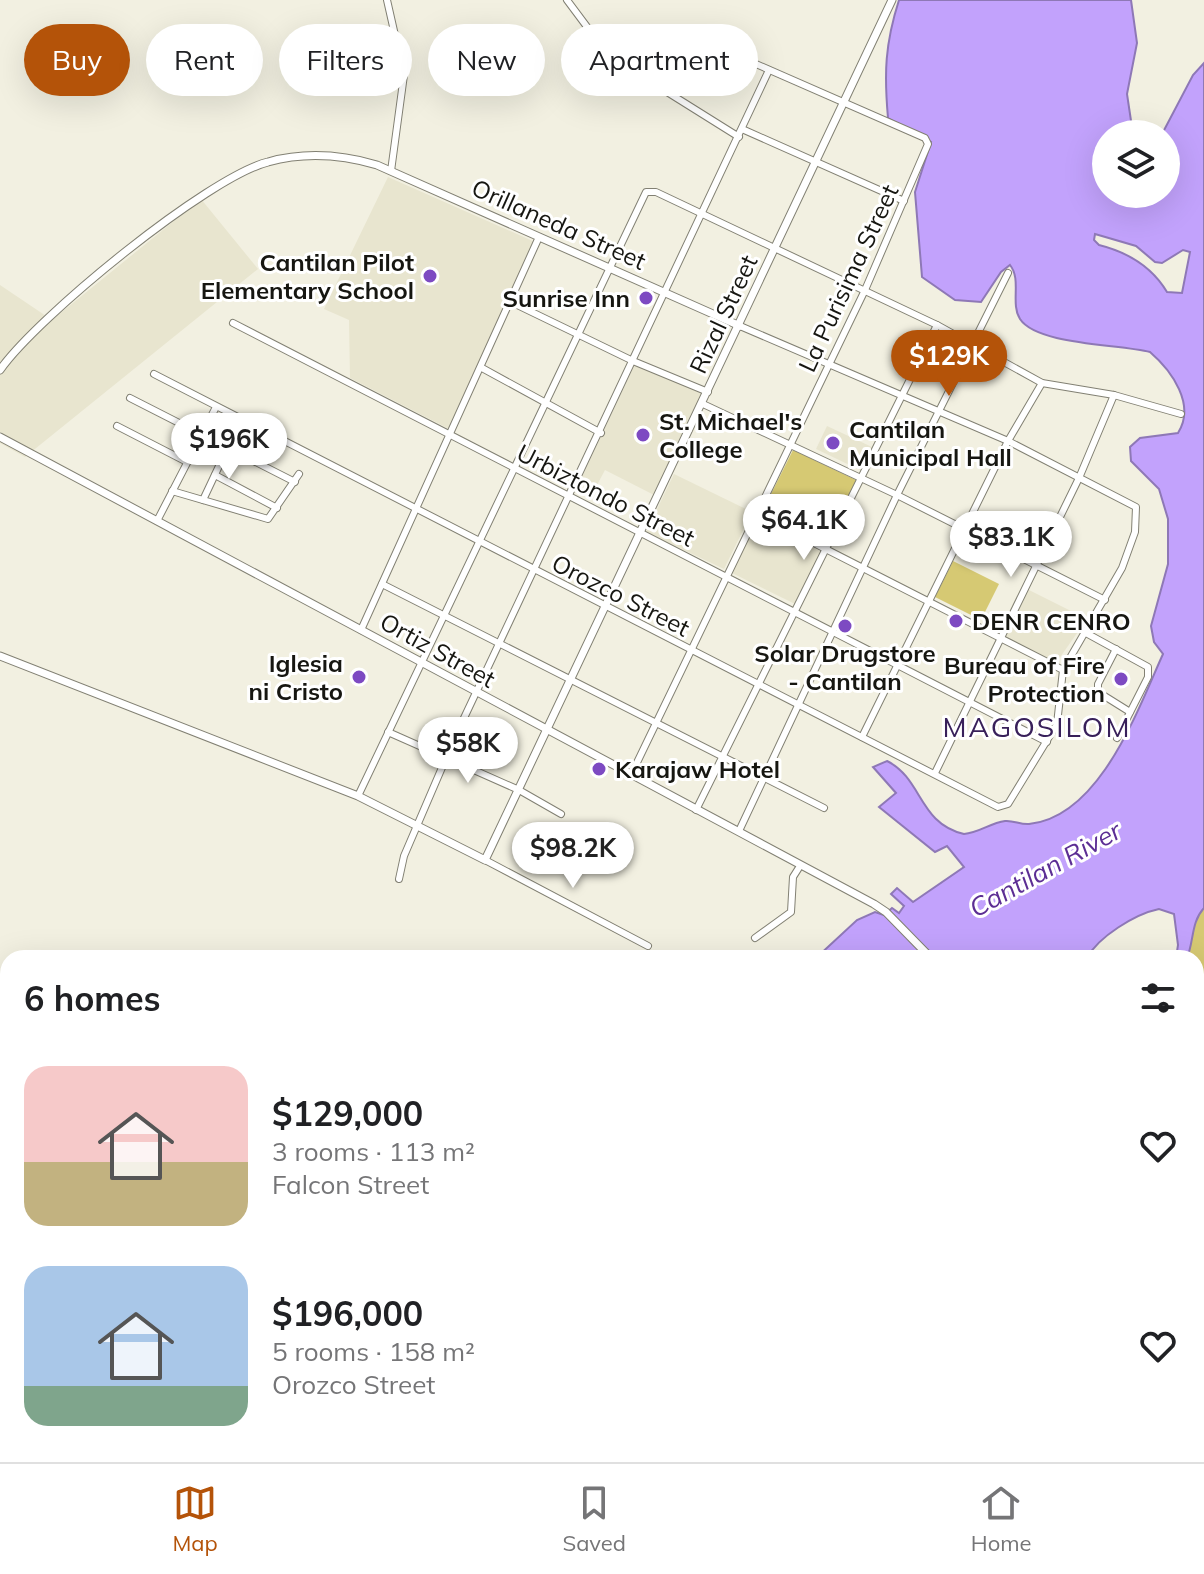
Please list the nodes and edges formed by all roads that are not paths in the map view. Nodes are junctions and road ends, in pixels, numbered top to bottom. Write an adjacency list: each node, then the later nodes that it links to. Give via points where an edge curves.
1 (387, 0): 10 (street, via 404,75)
2 (567, 0): 8 (street, via 608,55)
3 (892, 0): 6 (street, Rizal Street)
4 (758, 65): 5 (street)
5 (769, 70): 6 (street); 7 (street)
6 (843, 103): 9 (street, Rizal Street); 11 (street, La Purisima Street, via 928,141)
7 (742, 129): 8 (street); 9 (street)
8 (739, 137): 12 (street)
9 (816, 162): 11 (street); 14 (street, Rizal Street)
10 (391, 171): 13 (street, Orillaneda Street); 28 (street, Orillaneda Street, via 347,158 315,156 268,162 229,178 61,307)
11 (904, 201): 17 (street, La Purisima Street)
12 (703, 215): 14 (street); 15 (street, via 648,192); 18 (street)
13 (539, 237): 15 (street, Orillaneda Street); 19 (street)
14 (777, 248): 17 (street); 22 (street, Rizal Street)
15 (609, 268): 18 (street, Orillaneda Street); 23 (street)
16 (1008, 273): 24 (street)
17 (865, 290): 21 (street); 26 (street, La Purisima Street)
18 (665, 292): 22 (street, Orillaneda Street); 25 (street)
19 (511, 302): 23 (street); 27 (street)
20 (233, 323): 42 (street, Urbiztondo Street)
21 (937, 325): 24 (street); 32 (street)
22 (740, 326): 26 (street, Orillaneda Street); 31 (street, Rizal Street)
23 (576, 334): 25 (street); 35 (street)
24 (971, 345): 30 (street); 38 (street)
25 (633, 361): 31 (street); 41 (street)
26 (828, 364): 32 (street, Orillaneda Street); 46 (street, La Purisima Street)
27 (482, 368): 35 (street); 42 (street)
28 (0, 370)
29 (154, 374): 37 (street, Orozco Street)
30 (1042, 383): 33 (street); 45 (street)
31 (708, 392): 36 (street, Rizal Street)
32 (904, 395): 38 (street, Orillaneda Street); 52 (street)
33 (1114, 395): 39 (street); 53 (street)
34 (130, 398): 43 (street)
35 (546, 403): 41 (street); 49 (street)
36 (703, 404): 46 (street); 64 (street, Rizal Street)
37 (216, 407): 43 (street); 60 (street, Orozco Street)
38 (938, 410): 45 (street, Orillaneda Street); 56 (street)
39 (1181, 414)
40 (117, 426): 48 (street)
41 (601, 433): 57 (street)
42 (453, 434): 49 (street, Urbiztondo Street); 60 (street)
43 (200, 435): 47 (street); 48 (street)
44 (0, 437): 62 (street, Ortiz Street)
45 (1008, 441): 53 (street, Orillaneda Street); 63 (street)
46 (792, 444): 52 (street); 61 (street, La Purisima Street)
47 (227, 449): 51 (street); 54 (street)
48 (187, 462): 55 (street)
49 (515, 470): 57 (street, Urbiztondo Street); 65 (street)
50 (299, 474): 54 (street)
51 (215, 475): 58 (street); 59 (street)
52 (862, 478): 56 (street); 66 (street)
53 (1079, 478): 67 (street); 72 (street, Orillaneda Street, via 1136,507 1138,516 1130,549)
54 (295, 482): 59 (street)
55 (172, 491): 58 (street); 62 (street)
56 (897, 495): 63 (street); 68 (street)
57 (568, 496): 64 (street, Urbiztondo Street); 69 (street)
58 (203, 500): 59 (street, via 264,519)
59 (277, 508)
60 (416, 510): 65 (street, Orozco Street); 71 (street)
61 (757, 514): 66 (street); 70 (street, La Purisima Street)
62 (157, 521): 77 (street, Ortiz Street)
63 (965, 529): 67 (street); 73 (street)
64 (641, 534): 70 (street, Urbiztondo Street); 74 (street, Rizal Street)
65 (480, 543): 69 (street, Orozco Street); 76 (street)
66 (828, 550): 68 (street); 75 (street)
67 (1034, 565): 72 (street); 80 (street)
68 (862, 567): 73 (street); 78 (street)
69 (532, 570): 74 (street, Orozco Street); 81 (street)
70 (726, 575): 75 (street, Urbiztondo Street); 83 (street, La Purisima Street)
71 (382, 584): 76 (street); 77 (street)
72 (1105, 600): 79 (street)
73 (930, 603): 80 (street); 86 (street)
74 (605, 606): 83 (street, Orozco Street); 88 (street, Rizal Street)
75 (796, 610): 78 (street, Urbiztondo Street); 89 (street)
76 (446, 615): 81 (street); 85 (street)
77 (361, 630): 85 (street, Ortiz Street)
78 (834, 631): 86 (street, Urbiztondo Street); 92 (street)
79 (1086, 633): 82 (street); 87 (street)
80 (1000, 638): 87 (street); 91 (street)
81 (499, 645): 88 (street); 90 (street)
82 (1116, 649): 93 (street, via 1098,692); 93 (street, via 1148,667)
83 (689, 650): 89 (street, Orozco Street); 94 (street, La Purisima Street)
84 (0, 656): 106 (street)
85 (421, 663): 90 (street, Ortiz Street); 96 (street)
86 (901, 664): 91 (street, Urbiztondo Street); 97 (street)
87 (1063, 670): 99 (street, via 1059,717)
88 (568, 681): 94 (street); 95 (street, Rizal Street)
89 (759, 685): 92 (street, Orozco Street); 101 (street)
90 (475, 694): 95 (street, Ortiz Street); 100 (street)
91 (970, 701): 99 (street, Urbiztondo Street); 102 (street)
92 (798, 704): 97 (street, Orozco Street); 104 (street)
93 (1130, 712): 98 (street)
94 (655, 724): 101 (street); 103 (street, La Purisima Street)
95 (546, 730): 103 (street, Ortiz Street); 105 (street, Rizal Street)
96 (388, 732): 100 (street); 106 (street)
97 (862, 737): 102 (street, Orozco Street)
98 (1117, 738)
99 (1047, 742): 102 (street, Orozco Street, via 1003,806)
100 (445, 759): 105 (street); 110 (street)
101 (723, 759): 104 (street); 108 (street)
102 (935, 773)
103 (631, 775): 108 (street, Ortiz Street)
104 (763, 779): 107 (street); 111 (street)
105 (519, 790): 109 (street); 112 (street, Rizal Street)
106 (358, 796): 110 (street)
107 (824, 808)
108 (696, 810): 111 (street, Ortiz Street)
109 (561, 814)
110 (417, 824): 112 (street); 114 (street)
111 (739, 831): 113 (street, Ortiz Street)
112 (485, 860): 116 (street)
113 (800, 866): 115 (street, via 793,877 791,912); 117 (street, Ortiz Street, via 886,912)
114 (399, 879)
115 (755, 938)
116 (648, 946)
117 (923, 950)

